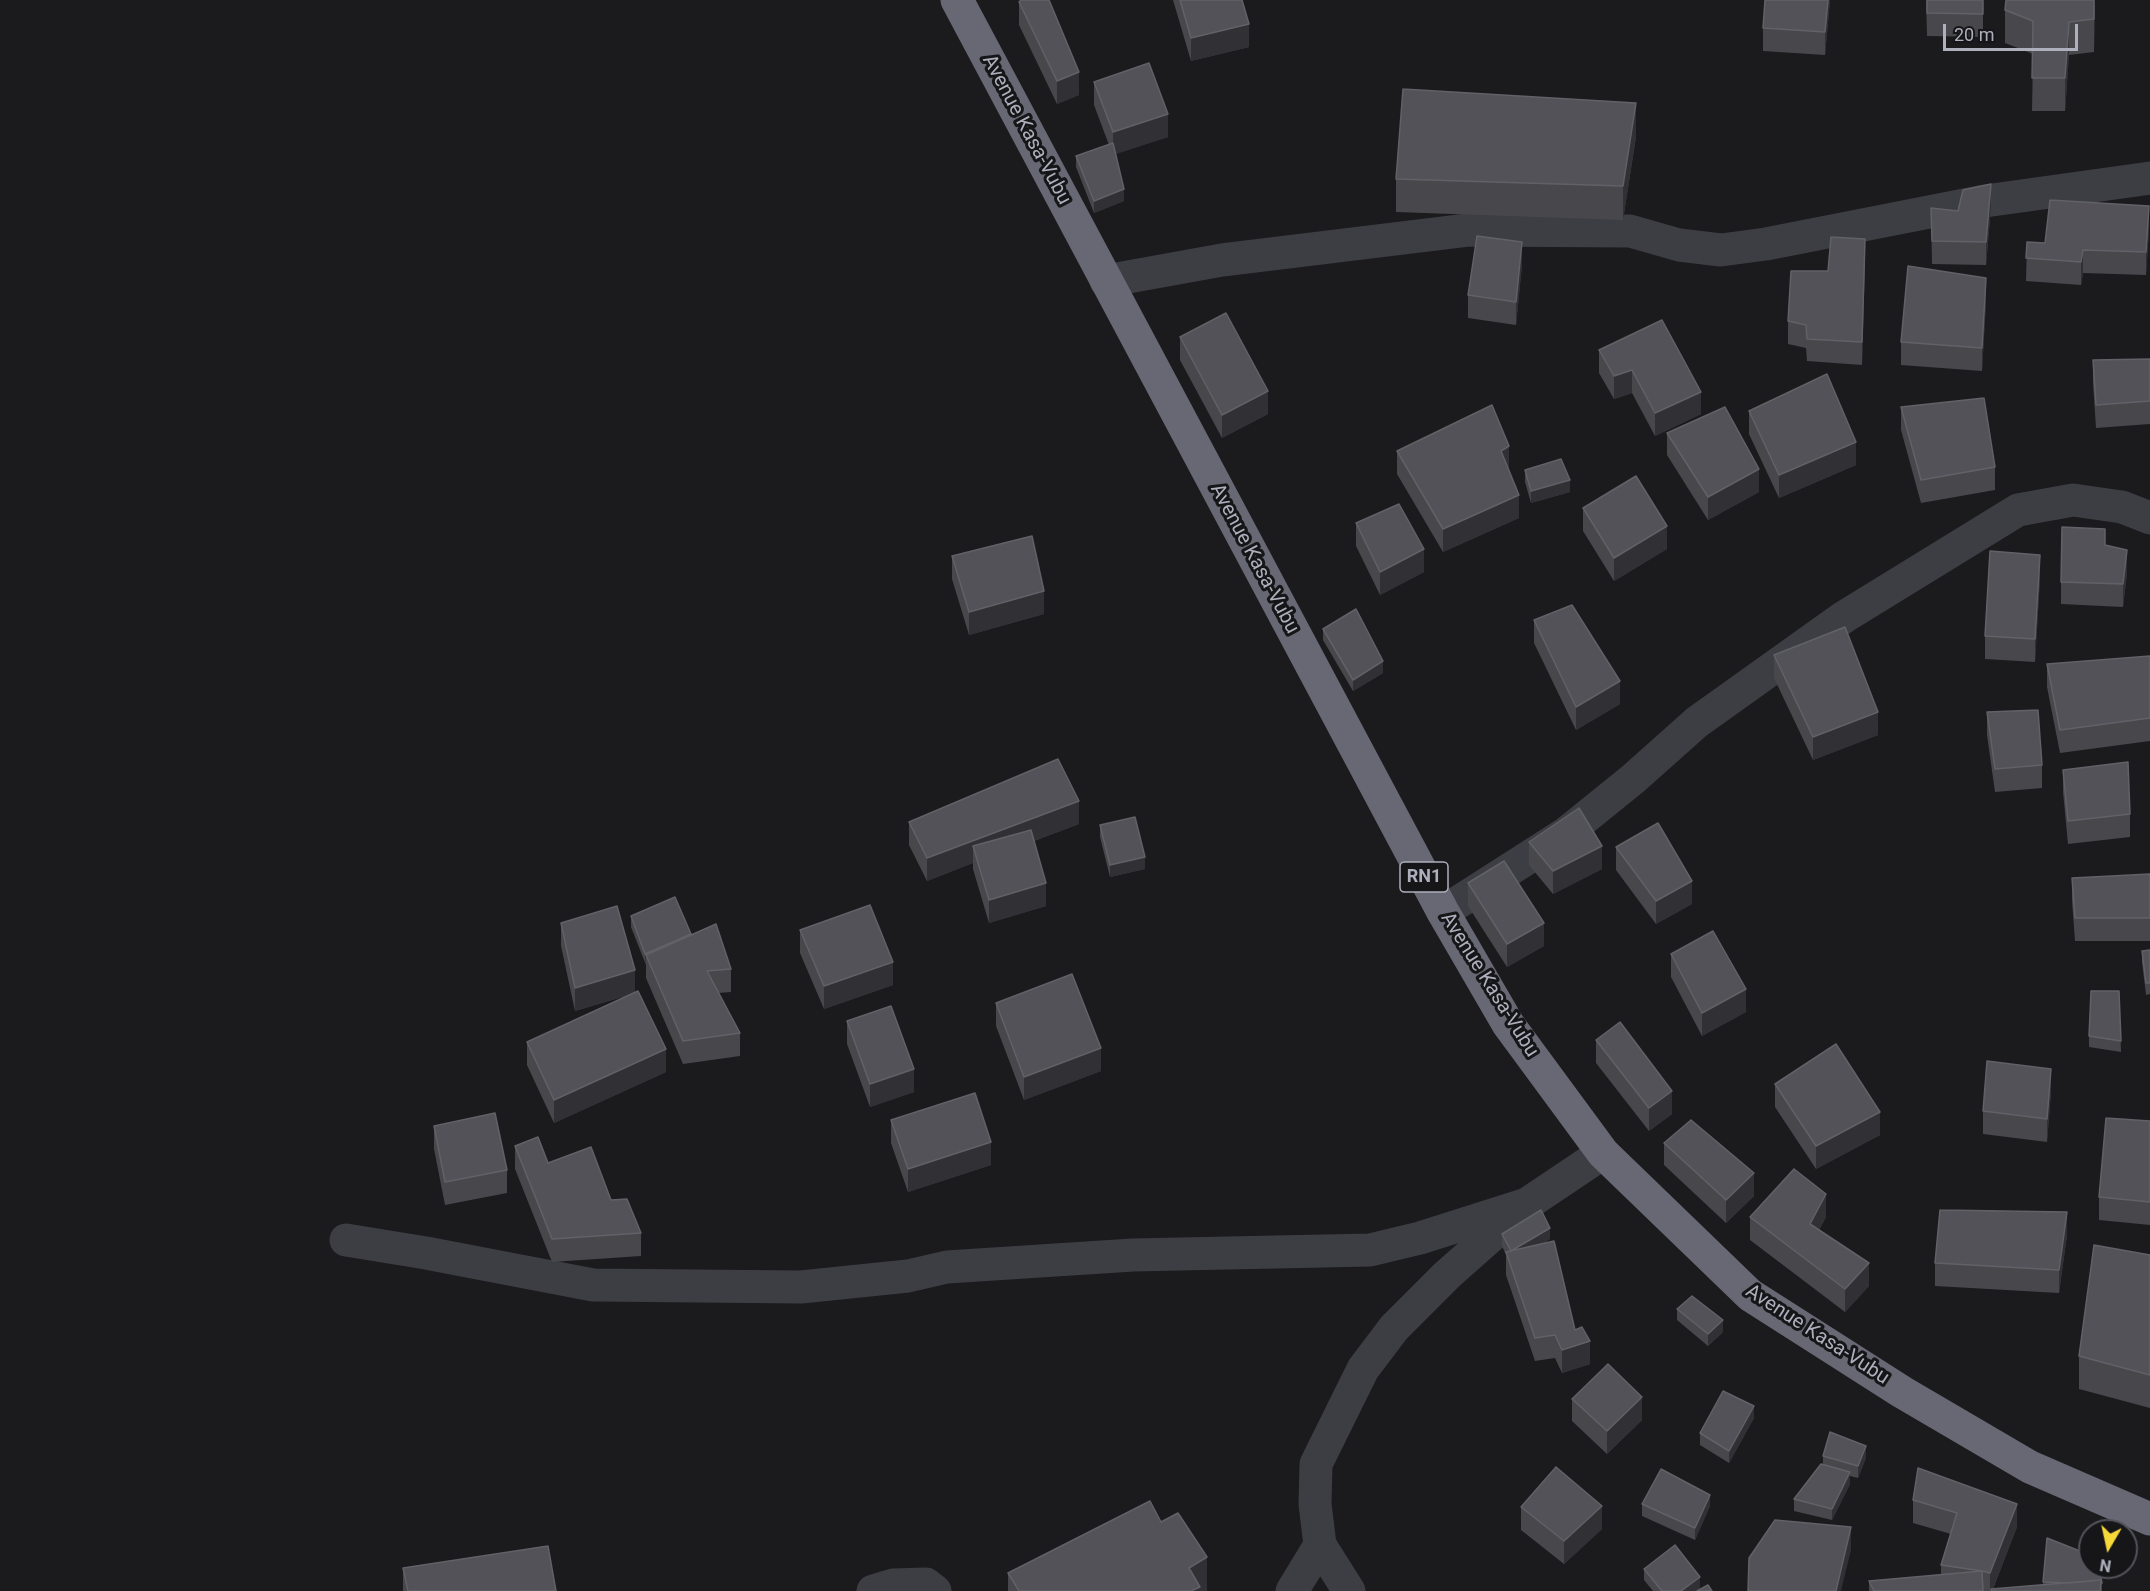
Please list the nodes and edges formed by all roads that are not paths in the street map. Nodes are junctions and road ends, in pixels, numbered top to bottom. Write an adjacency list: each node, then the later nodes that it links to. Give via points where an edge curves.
1 (957, 0): 3 (highway, Avenue Kasa-Vubu / RN1)
2 (2150, 177): 3 (street, via 1985,201 1721,250 1680,245 1630,231 1468,230 1221,260)
3 (1106, 281): 5 (highway, Avenue Kasa-Vubu / RN1)
4 (2150, 518): 5 (street, via 2122,507 2073,500 2018,510 1844,617 1697,722 1565,834)
5 (1443, 912): 6 (highway, Avenue Kasa-Vubu / RN1, via 1508,1024)
6 (1604, 1153): 7 (street); 9 (highway, Avenue Kasa-Vubu / RN1, via 1750,1295 1902,1392 2030,1467)
7 (1527, 1204): 8 (street, via 1370,1250 1098,1257 947,1267 908,1276 801,1287 593,1285); 10 (street, via 1421,1300 1363,1369 1316,1464)
8 (346, 1240)
9 (2150, 1519)
10 (1320, 1545): 13 (street); 14 (street)
11 (873, 1591): 12 (street, via 893,1585 926,1584)
12 (935, 1591)
13 (1292, 1591)
14 (1349, 1591)

